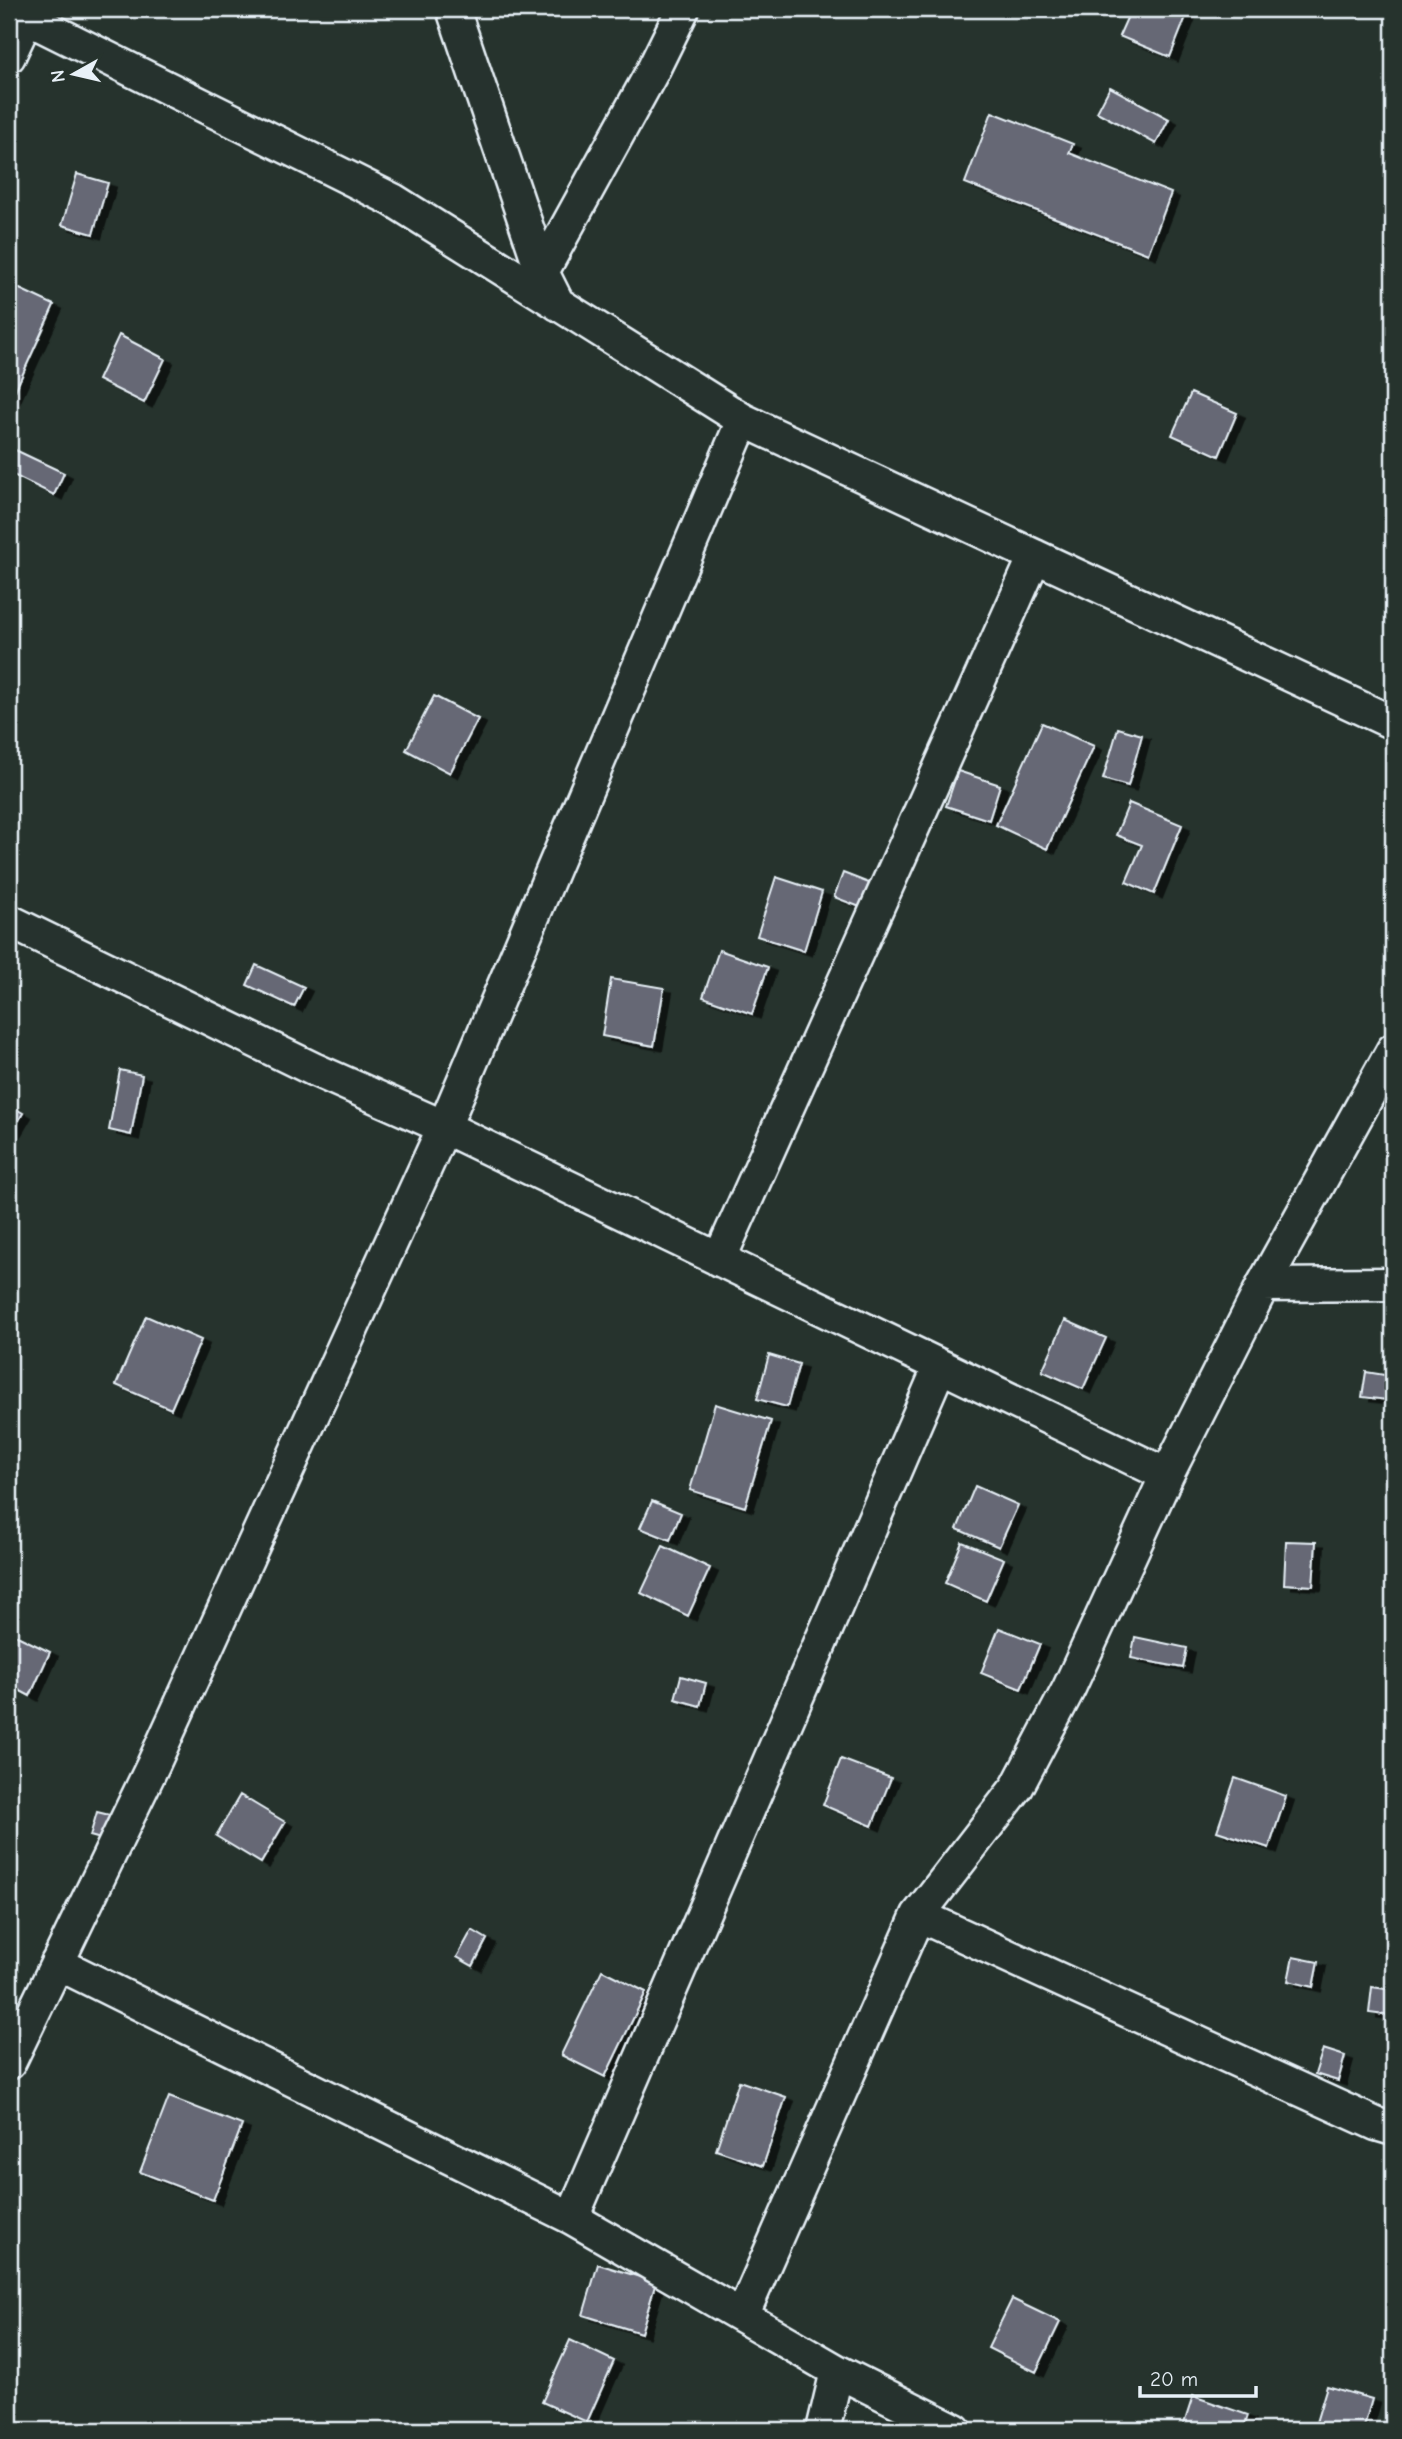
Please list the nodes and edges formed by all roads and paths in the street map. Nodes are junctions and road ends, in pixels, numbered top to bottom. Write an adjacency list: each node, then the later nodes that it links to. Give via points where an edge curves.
1 (453, 9): 5 (street)
2 (683, 9): 5 (street)
3 (29, 13): 4 (street); 6 (street, via 393,200)
4 (9, 56)
5 (542, 272): 6 (street)
6 (558, 304): 7 (street)
7 (743, 420): 8 (street); 12 (street)
8 (1035, 556): 9 (street); 13 (street)
9 (1393, 723)
10 (9, 922): 12 (street)
11 (1393, 1051): 15 (street)
12 (444, 1127): 13 (street); 19 (street, via 153,1765)
13 (719, 1259): 16 (street)
14 (1393, 1284): 15 (street)
15 (1263, 1285): 17 (street)
16 (940, 1366): 17 (street); 22 (street)
17 (1167, 1475): 18 (street, via 1069,1688 1017,1787)
18 (918, 1915): 21 (street); 23 (street)
19 (57, 1963): 20 (street); 22 (street)
20 (9, 2063)
21 (1393, 2129)
22 (572, 2218): 23 (street)
23 (742, 2316): 24 (street)
24 (837, 2371): 25 (street); 26 (street)
25 (823, 2430)
26 (955, 2430)

